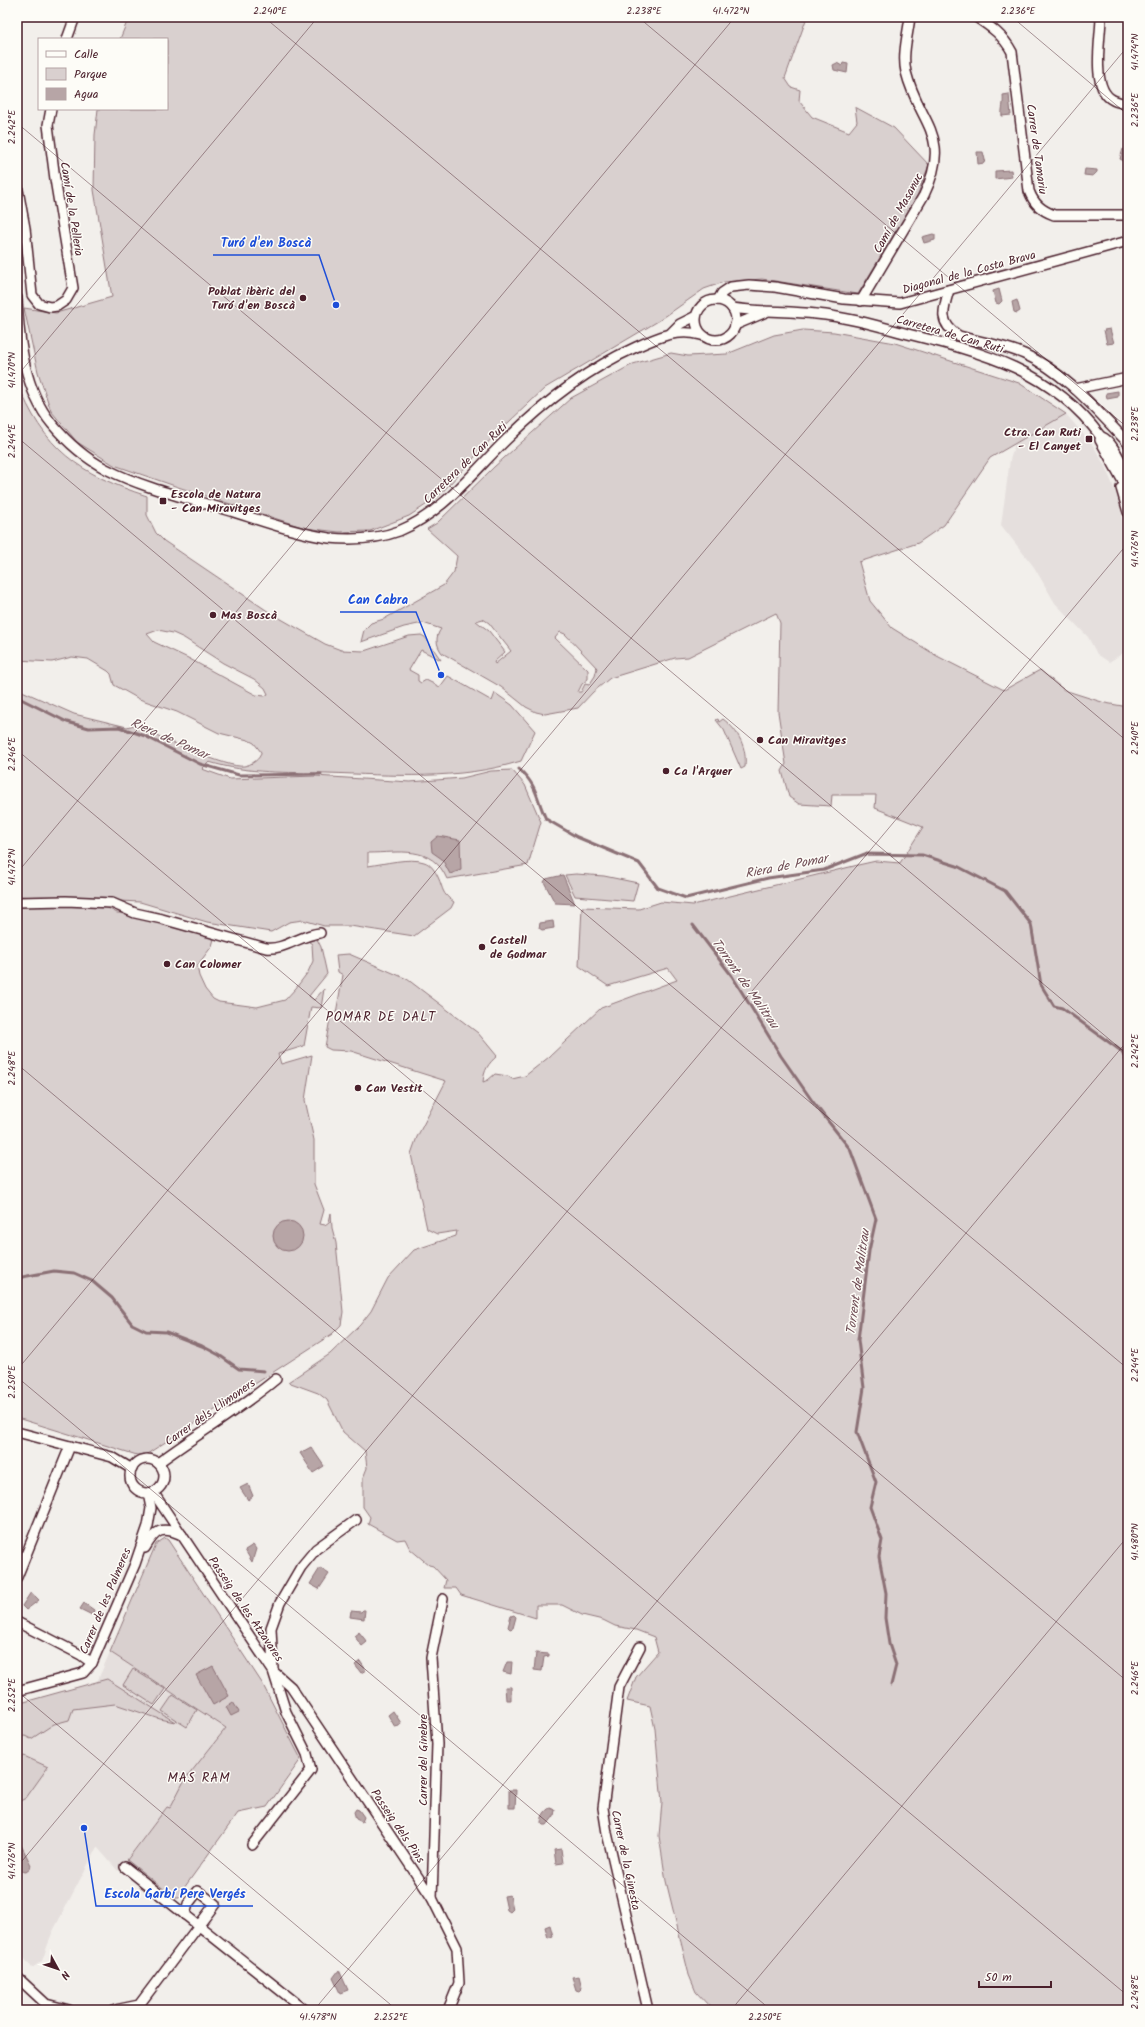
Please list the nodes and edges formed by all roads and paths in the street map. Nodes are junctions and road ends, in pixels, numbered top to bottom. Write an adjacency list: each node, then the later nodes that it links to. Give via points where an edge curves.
1 (75, 17): 5 (street)
2 (910, 17): 15 (street, Camí de Masanuc, via 906,70 929,125 936,147 936,161 924,195)
3 (976, 17): 9 (street, Carrer de Tamariu, via 1005,39 1012,52 1033,202 1042,210 1054,215)
4 (1102, 17): 6 (street, via 1098,78 1103,90 1112,100)
5 (67, 38)
6 (1128, 105)
7 (51, 110): 8 (street, Camí de la Pelleria, via 48,125 54,179 73,288 66,300 57,306 39,304 32,295 25,228)
8 (17, 184)
9 (1128, 215)
10 (1128, 241): 12 (street, Diagonal de la Costa Brava)
11 (742, 285): 14 (street, Diagonal de la Costa Brava, via 731,287 722,293); 15 (street, Diagonal de la Costa Brava, via 775,287); 16 (street, via 731,294)
12 (949, 290): 15 (street, Diagonal de la Costa Brava, via 900,303); 23 (street, via 943,314 944,321 953,333 1023,353 1043,364)
13 (17, 298): 20 (street, Carretera de Can Ruti, via 22,348 37,399 50,421 84,455 122,476 184,497 330,538 384,536 416,522 446,500 552,398 616,356)
14 (718, 300): 16 (street); 18 (street, via 702,305)
15 (861, 301)
16 (731, 307): 17 (street, Carretera de Can Ruti); 19 (street, via 736,316)
17 (767, 311): 19 (street, Carretera de Can Ruti); 24 (street, Carretera de Can Ruti, via 844,318 948,344 1002,361 1040,379 1058,392 1078,410)
18 (696, 316): 20 (street, Carretera de Can Ruti, via 680,324); 21 (street)
19 (735, 325): 21 (street, via 730,334 722,340 710,340)
20 (671, 333): 21 (street, Carretera de Can Ruti, via 694,332)
21 (701, 335)
22 (1128, 378): 23 (street)
23 (1075, 389): 25 (street)
24 (1100, 436): 26 (street, Carretera de Can Ruti); 27 (street, Carretera de Can Ruti, via 1106,438)
25 (1128, 443)
26 (1115, 465): 28 (street, Carretera de Can Ruti); 29 (street, Carretera de Can Ruti)
27 (1128, 476)
28 (1128, 494)
29 (1128, 512)
30 (17, 902): 31 (street, via 112,903 135,913 275,949 308,934)
31 (320, 933)
32 (276, 1379): 35 (street, Carrer dels Llimoners, via 249,1402)
33 (17, 1432): 34 (street)
34 (70, 1446): 36 (street, via 112,1458); 41 (street)
35 (158, 1463): 36 (street, via 147,1459 140,1461); 37 (street, via 164,1479 158,1489)
36 (132, 1469): 37 (street, via 133,1485 137,1489)
37 (151, 1492): 39 (street, Passeig de les Atzavares); 40 (street, Carrer de les Palmeres, via 148,1526)
38 (356, 1520): 46 (street, via 316,1549 301,1567 280,1603 271,1628)
39 (182, 1535): 40 (street, via 166,1529 159,1530 152,1536); 46 (street, Passeig de les Atzavares)
40 (135, 1564): 45 (street, Carrer de les Palmeres)
41 (17, 1578)
42 (443, 1599): 50 (street, Carrer del Ginebre, via 431,1658 437,1744)
43 (17, 1622): 45 (street)
44 (640, 1647): 59 (street, Carrer de la Ginesta, via 618,1687 603,1808)
45 (92, 1663): 47 (street, Carrer de les Palmeres, via 83,1673)
46 (273, 1670): 48 (street, Passeig de les Atzavares, via 286,1712 307,1754 311,1770); 50 (street, Passeig dels Pins, via 291,1687)
47 (17, 1691)
48 (252, 1845)
49 (125, 1867): 51 (street)
50 (432, 1898): 58 (street, Passeig dels Pins, via 457,1948 458,1983)
51 (185, 1915): 52 (street); 52 (street, via 188,1904 198,1892 215,1904)
52 (198, 1926): 54 (street); 57 (street)
53 (17, 1977): 55 (street, via 46,2004)
54 (141, 2007): 56 (street)
55 (69, 2010)
56 (115, 2010)
57 (305, 2010)
58 (448, 2010)
59 (648, 2010)

